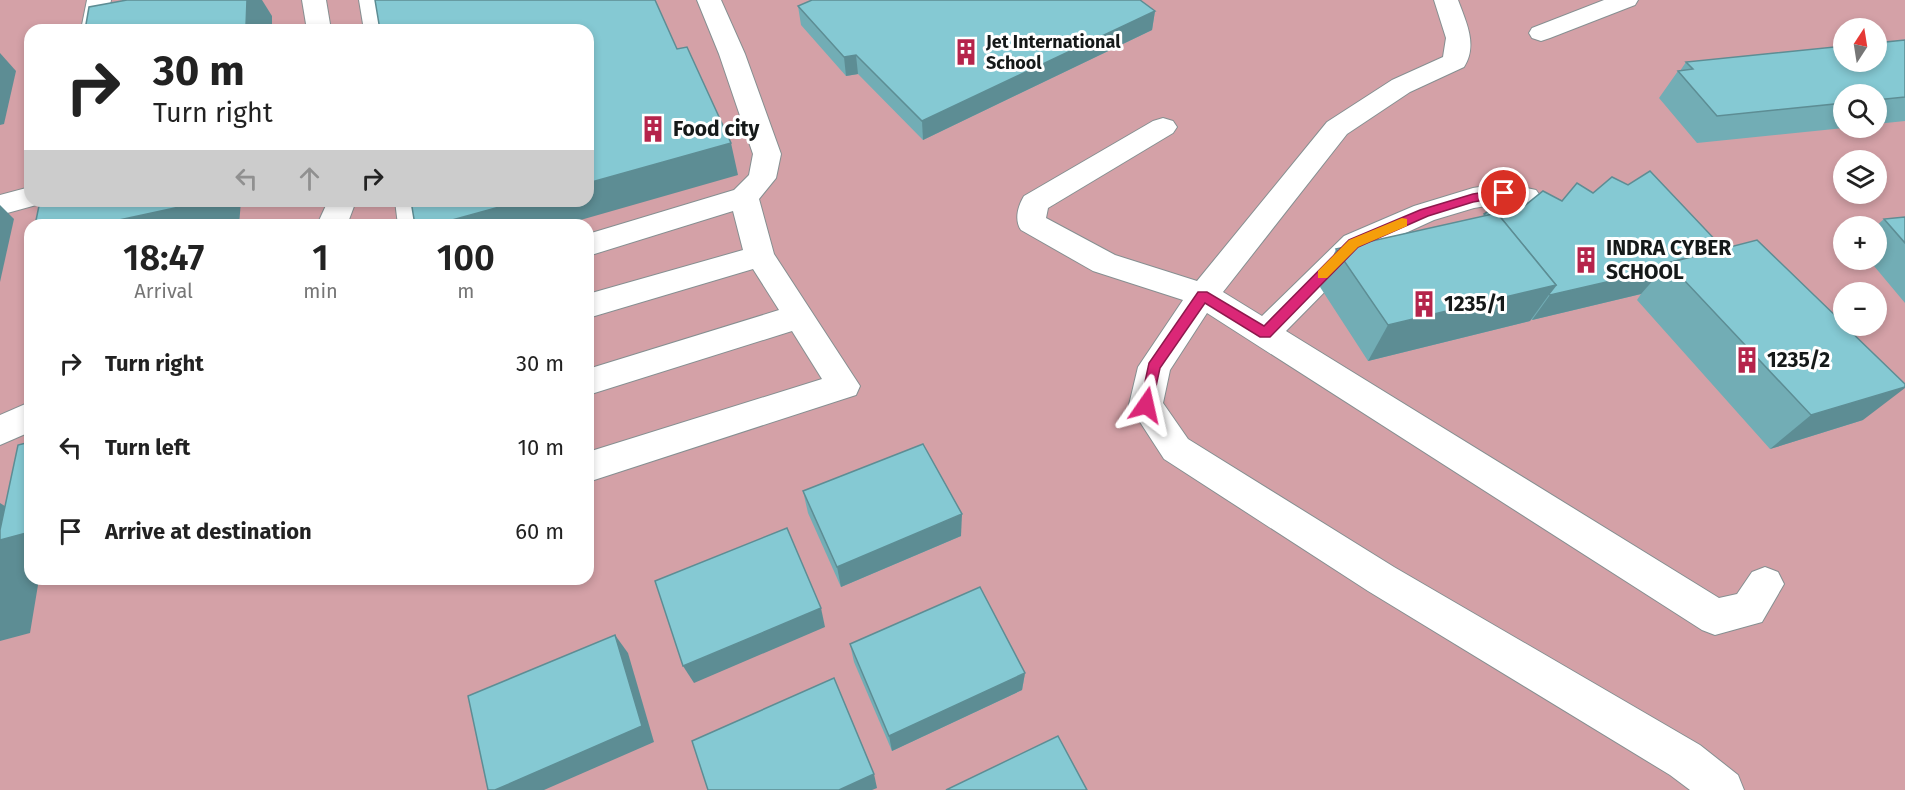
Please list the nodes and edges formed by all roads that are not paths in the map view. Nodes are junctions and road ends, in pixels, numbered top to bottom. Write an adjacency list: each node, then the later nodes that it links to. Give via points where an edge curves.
1 (99, 0): 7 (street)
2 (314, 0): 8 (street)
3 (371, 0): 9 (street)
4 (709, 0): 12 (street, via 767,154 762,178)
5 (1446, 0): 18 (street, via 1459,38 1455,61 1401,86 1337,128)
6 (1626, 0): 10 (street)
7 (94, 24)
8 (318, 24)
9 (375, 24)
10 (1541, 33)
11 (1162, 128): 18 (street, via 1034,203 1031,223 1104,263)
12 (744, 198): 16 (street); 17 (street)
13 (24, 199): 14 (street)
14 (0, 205)
15 (1535, 208): 21 (street, via 1526,197 1504,193 1473,198 1424,213 1354,244)
16 (594, 243)
17 (760, 256): 19 (street); 20 (street)
18 (1203, 295): 21 (street); 27 (street, via 1154,367 1146,405 1176,449 1391,585 1685,760)
19 (594, 304)
20 (798, 316): 22 (street); 25 (street, via 844,386)
21 (1265, 333): 26 (street, via 1714,617 1749,609)
22 (594, 380)
23 (24, 419): 24 (street)
24 (0, 431)
25 (594, 465)
26 (1765, 584)
27 (1723, 790)

